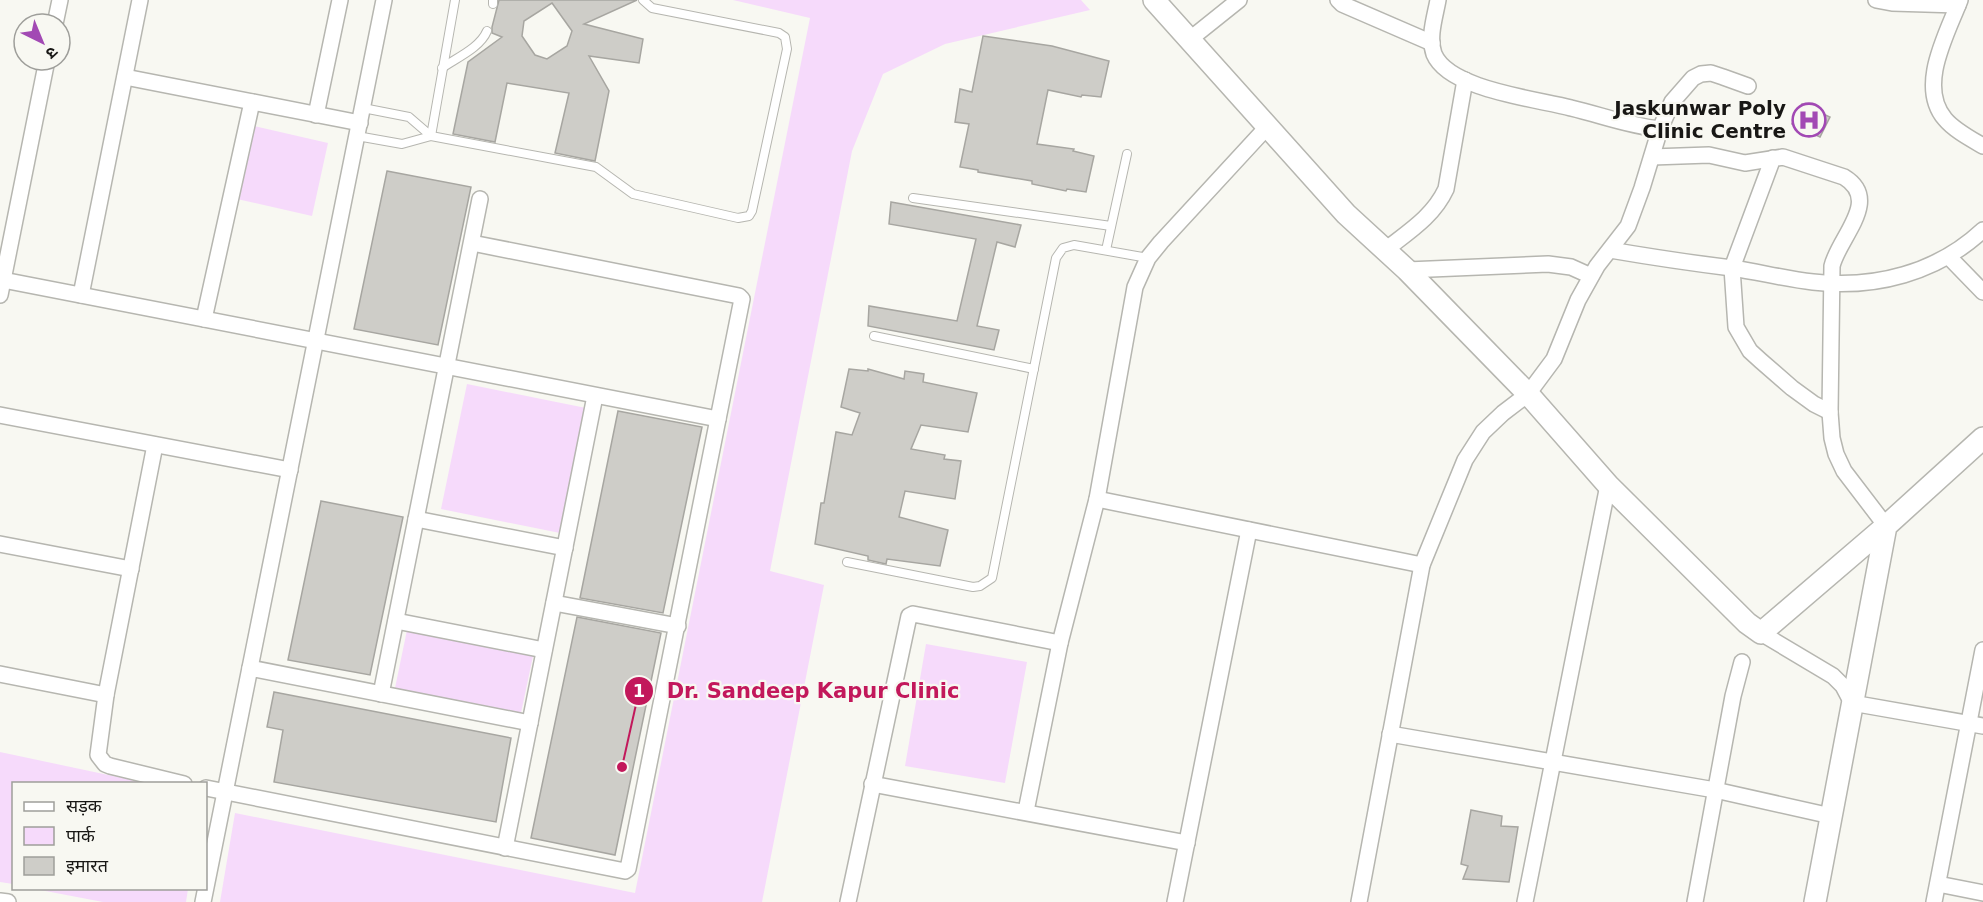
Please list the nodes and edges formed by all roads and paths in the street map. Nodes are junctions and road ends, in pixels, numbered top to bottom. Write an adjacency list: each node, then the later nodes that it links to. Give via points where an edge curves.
1 (140, 0): 17 (street)
2 (340, 0): 21 (street)
3 (384, 0): 22 (street)
4 (455, 0): 15 (lane)
5 (643, 0): 25 (lane, via 652,8 785,37 787,49 749,216 738,218 633,194 596,167)
6 (1154, 0): 13 (street)
7 (1239, 0): 13 (street)
8 (1338, 0): 14 (street)
9 (1438, 0): 14 (street)
10 (1876, 0): 11 (street)
11 (1959, 3): 26 (street, via 1940,52 1933,93 1947,122)
12 (488, 31): 15 (lane, via 475,46)
13 (1189, 40): 23 (street)
14 (1431, 43): 18 (street, via 1440,64)
15 (442, 68): 25 (lane)
16 (45, 72): 44 (street)
17 (125, 77): 20 (street); 46 (street)
18 (1466, 80): 24 (street, via 1489,90); 36 (street, via 1446,189 1420,223)
19 (1748, 86): 24 (street, via 1701,74 1672,102)
20 (252, 102): 21 (street); 47 (street)
21 (316, 115): 22 (street)
22 (360, 123): 25 (lane, via 402,144); 25 (lane, via 409,117); 49 (street)
23 (1267, 127): 36 (street); 39 (street)
24 (1660, 129): 28 (street)
25 (431, 136)
26 (1983, 146)
27 (1127, 154): 32 (lane)
28 (1652, 157): 29 (street, via 1709,155 1745,163); 37 (street, via 1628,226)
29 (1773, 158): 40 (street); 43 (street, via 1796,160 1844,177 1858,189 1861,196 1847,237 1834,256)
30 (913, 198): 32 (lane)
31 (480, 199): 34 (street)
32 (1112, 226): 35 (lane)
33 (1983, 230): 38 (street)
34 (472, 243): 50 (street); 56 (street, via 741,297)
35 (1106, 250): 39 (lane); 51 (lane, via 1068,245 1056,258)
36 (1384, 250): 41 (street)
37 (1610, 250): 40 (street); 42 (street)
38 (1949, 257): 43 (street, via 1899,277); 45 (street)
39 (1148, 258): 61 (street, via 1135,287)
40 (1732, 268): 43 (street); 54 (street, via 1736,327 1741,338 1755,356 1792,388)
41 (1407, 270): 42 (street, via 1548,264 1571,267); 52 (street)
42 (1591, 276): 52 (street, via 1554,359)
43 (1832, 284): 54 (street)
44 (2, 287): 46 (street)
45 (1983, 292)
46 (81, 295): 47 (street)
47 (204, 319): 49 (street)
48 (874, 336): 51 (lane)
49 (316, 341): 50 (street); 59 (street)
50 (447, 366): 53 (street); 62 (street)
51 (1034, 369): 67 (lane, via 992,578 973,587)
52 (1528, 394): 60 (street); 68 (street, via 1483,432 1466,460)
53 (595, 396): 56 (street); 66 (street)
54 (1830, 412): 63 (street, via 1836,454 1855,487)
55 (0, 415): 58 (street)
56 (718, 419): 72 (street)
57 (1983, 438): 63 (street)
58 (155, 445): 59 (street); 69 (street)
59 (290, 471): 78 (street)
60 (1608, 485): 73 (street); 86 (street)
61 (1097, 499): 64 (street); 74 (street)
62 (416, 519): 66 (street); 71 (street)
63 (1886, 526): 73 (street); 82 (street)
64 (1249, 530): 68 (street); 94 (street)
65 (0, 544): 69 (street)
66 (565, 548): 70 (street)
67 (847, 562)
68 (1422, 565): 85 (street)
69 (131, 569): 81 (street)
70 (554, 603): 72 (street); 75 (street)
71 (396, 621): 75 (street); 80 (street)
72 (678, 626): 95 (street, via 628,870)
73 (1761, 633): 82 (street, via 1833,676)
74 (1060, 643): 88 (street, via 909,616); 92 (street)
75 (544, 650): 83 (street)
76 (1983, 650): 84 (street)
77 (1742, 662): 90 (street)
78 (250, 668): 80 (street); 91 (street)
79 (0, 674): 81 (street)
80 (381, 694): 83 (street)
81 (106, 695): 87 (street, via 98,755 101,760 110,766)
82 (1852, 703): 84 (street); 93 (street)
83 (530, 723): 95 (street)
84 (1976, 725): 97 (street)
85 (1390, 734): 86 (street); 103 (street)
86 (1553, 763): 90 (street); 104 (street)
87 (180, 782)
88 (872, 784): 92 (street); 101 (street)
89 (207, 789): 91 (street)
90 (1715, 790): 93 (street); 105 (street)
91 (225, 793): 95 (street); 96 (street)
92 (1026, 811): 94 (street)
93 (1831, 816): 106 (street)
94 (1187, 843): 102 (street)
95 (505, 848)
96 (207, 882)
97 (1938, 884): 98 (street); 107 (street)
98 (1983, 893)
99 (0, 901): 100 (street)
100 (8, 902)
101 (848, 902)
102 (1175, 902)
103 (1359, 902)
104 (1525, 902)
105 (1695, 902)
106 (1815, 902)
107 (1934, 902)

